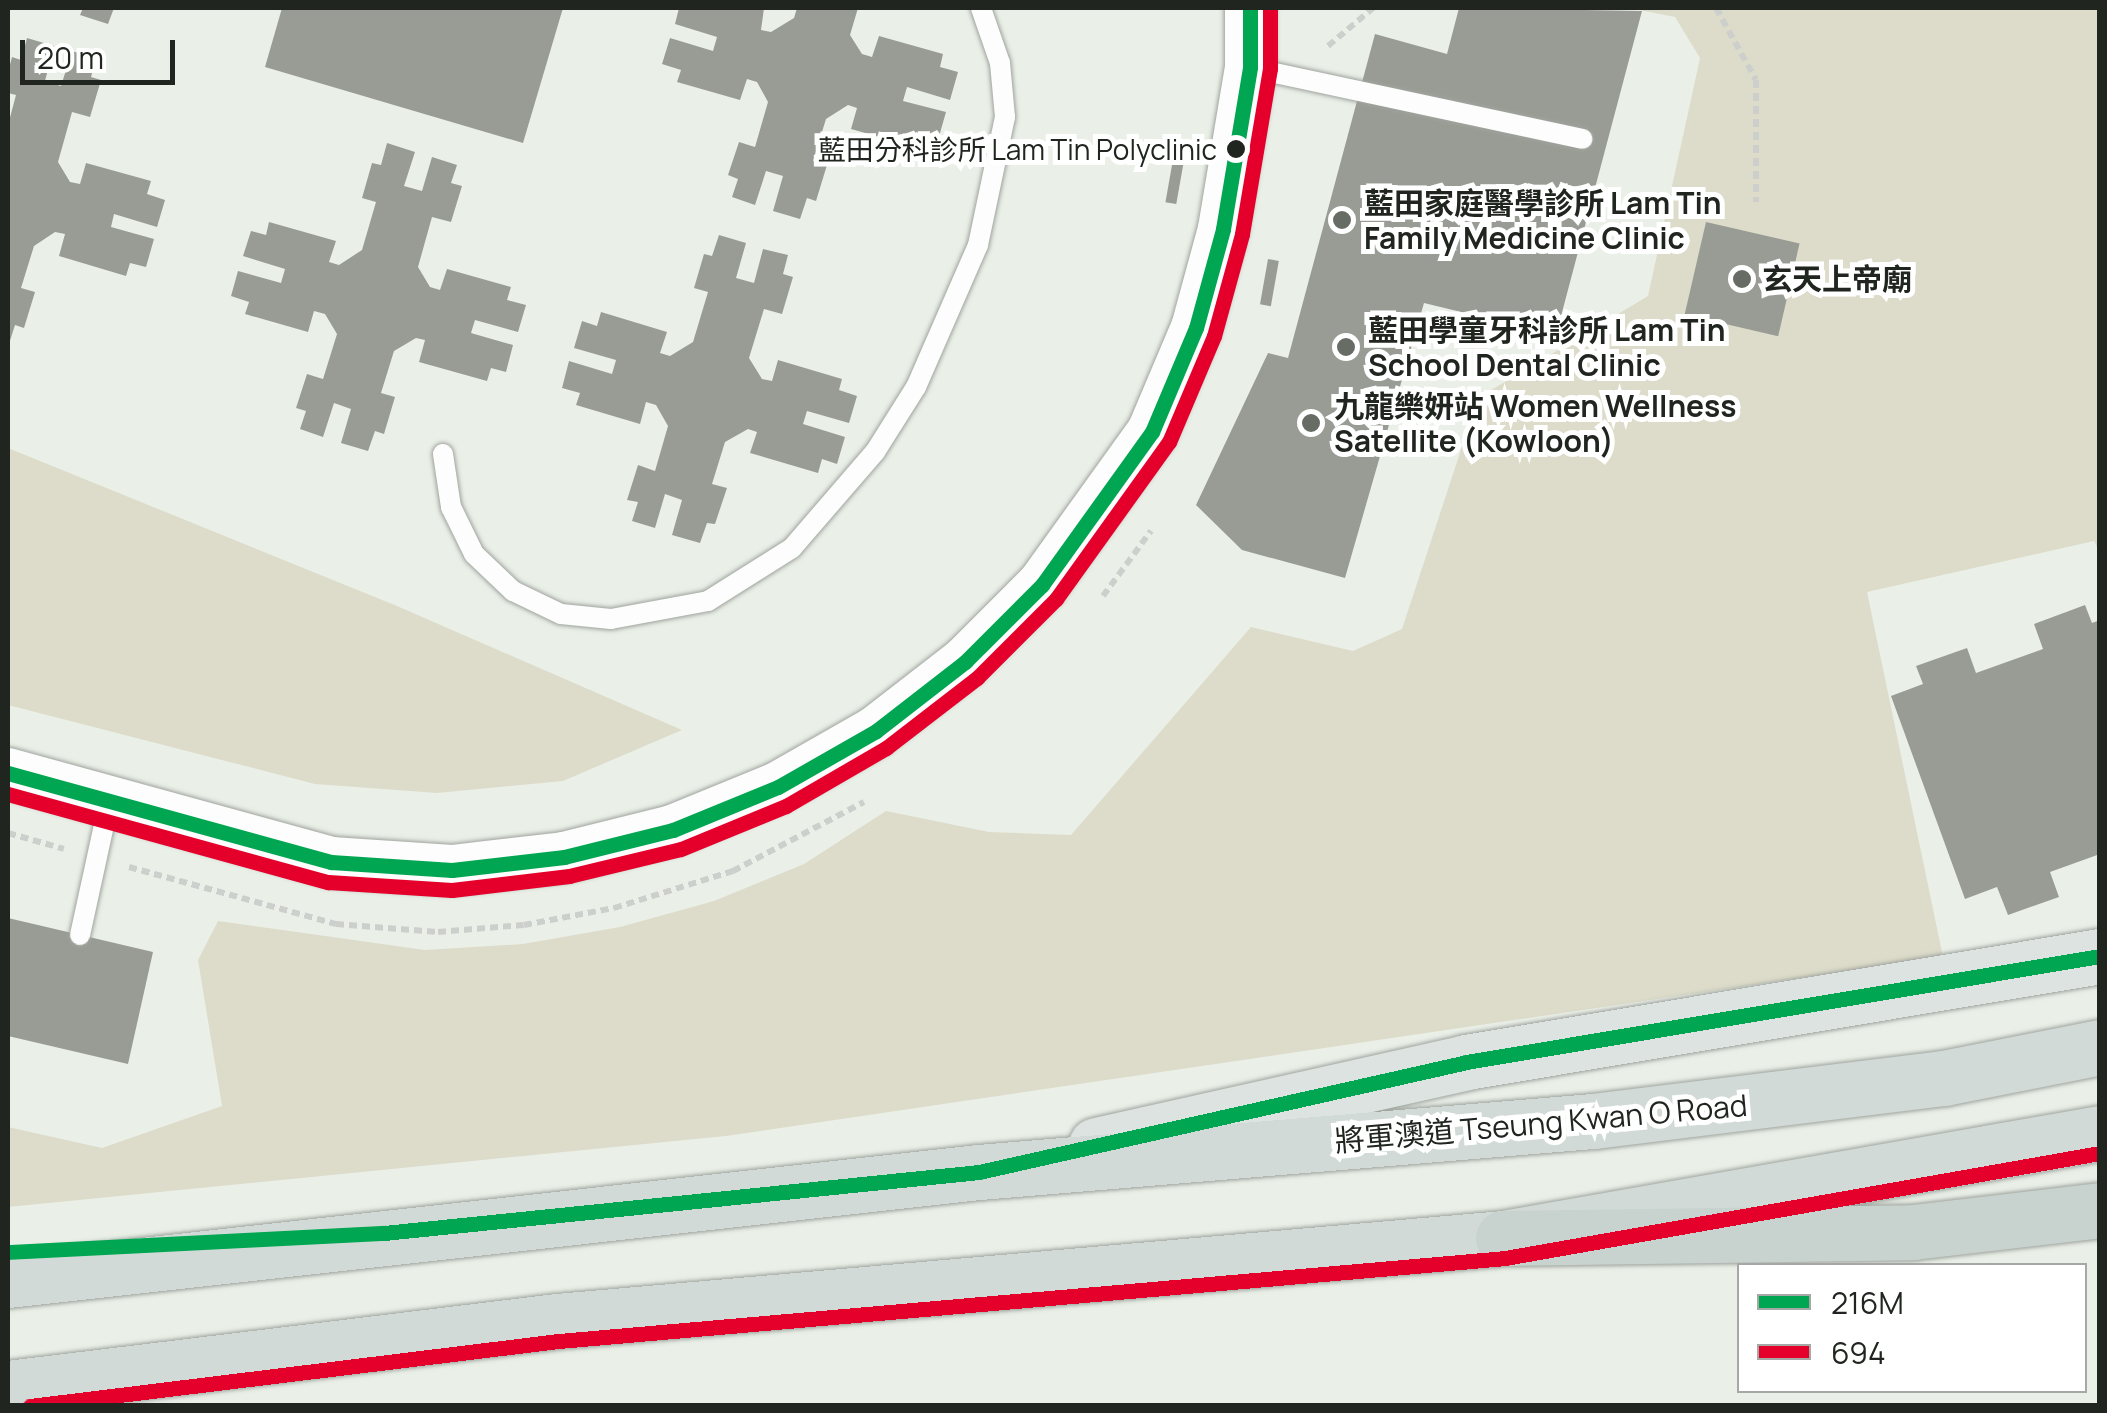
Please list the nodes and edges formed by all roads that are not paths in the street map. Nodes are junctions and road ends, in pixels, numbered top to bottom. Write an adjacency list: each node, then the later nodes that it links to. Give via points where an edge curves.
1 (981, 8): 5 (lane, via 1000,63 1005,117 978,246 916,387 875,452 792,548 708,601 610,619 561,614 513,591 474,554 451,506)
2 (1250, 8): 3 (street)
3 (1250, 67): 4 (lane); 7 (street, via 1210,281 1152,432 1042,585 965,662 876,732 778,787 673,830 564,858 452,870 331,862)
4 (1582, 138)
5 (443, 454)
6 (8, 773): 7 (street)
7 (109, 802): 8 (lane)
8 (80, 935)
9 (2100, 956): 12 (main road, 將軍澳道 Tseung Kwan O Road, via 1466,1062)
10 (2100, 1047): 12 (highway, 將軍澳道 Tseung Kwan O Road, via 1811,1097)
11 (2100, 1132): 15 (highway)
12 (979, 1172): 14 (highway, 將軍澳道 Tseung Kwan O Road)
13 (2100, 1210): 15 (highway, via 1914,1232)
14 (384, 1233): 16 (street); 17 (highway, 將軍澳道 Tseung Kwan O Road)
15 (1504, 1238): 18 (highway, via 557,1322)
16 (8, 1252)
17 (8, 1280)
18 (8, 1388)

